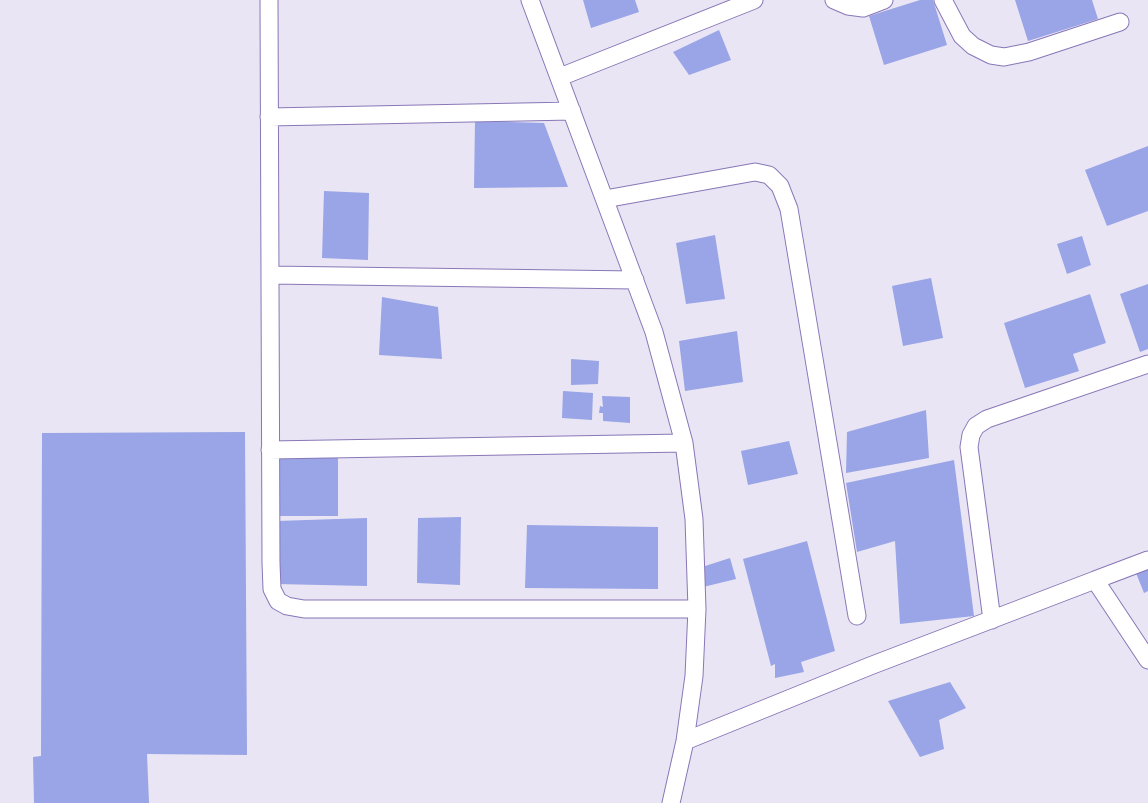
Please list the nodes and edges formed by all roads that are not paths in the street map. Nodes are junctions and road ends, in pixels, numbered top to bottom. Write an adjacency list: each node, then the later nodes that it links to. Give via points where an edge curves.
1 (269, 0): 10 (street)
2 (530, 0): 8 (street)
3 (754, 0): 8 (street)
4 (834, 0): 5 (street, via 848,6 863,8)
5 (884, 0)
6 (943, 0): 7 (street, via 962,36 991,55 1004,57 1028,52)
7 (1120, 22)
8 (560, 77): 9 (street)
9 (572, 111): 10 (street); 11 (street)
10 (269, 116): 12 (street)
11 (605, 199): 13 (street); 20 (street, via 755,172 769,175 780,186 789,209)
12 (270, 276): 13 (street); 16 (street)
13 (634, 280): 15 (street, via 654,332)
14 (1148, 364): 21 (street, via 987,419 976,426 970,435 969,447)
15 (684, 443): 16 (street); 19 (street, via 694,519)
16 (270, 450): 19 (street, via 272,589 278,600 287,606 304,609)
17 (1148, 560): 18 (street)
18 (1095, 580): 21 (street); 22 (street)
19 (697, 609): 23 (street, via 694,676)
20 (857, 616)
21 (992, 620): 23 (street)
22 (1148, 660)
23 (685, 740): 24 (street)
24 (672, 803)

